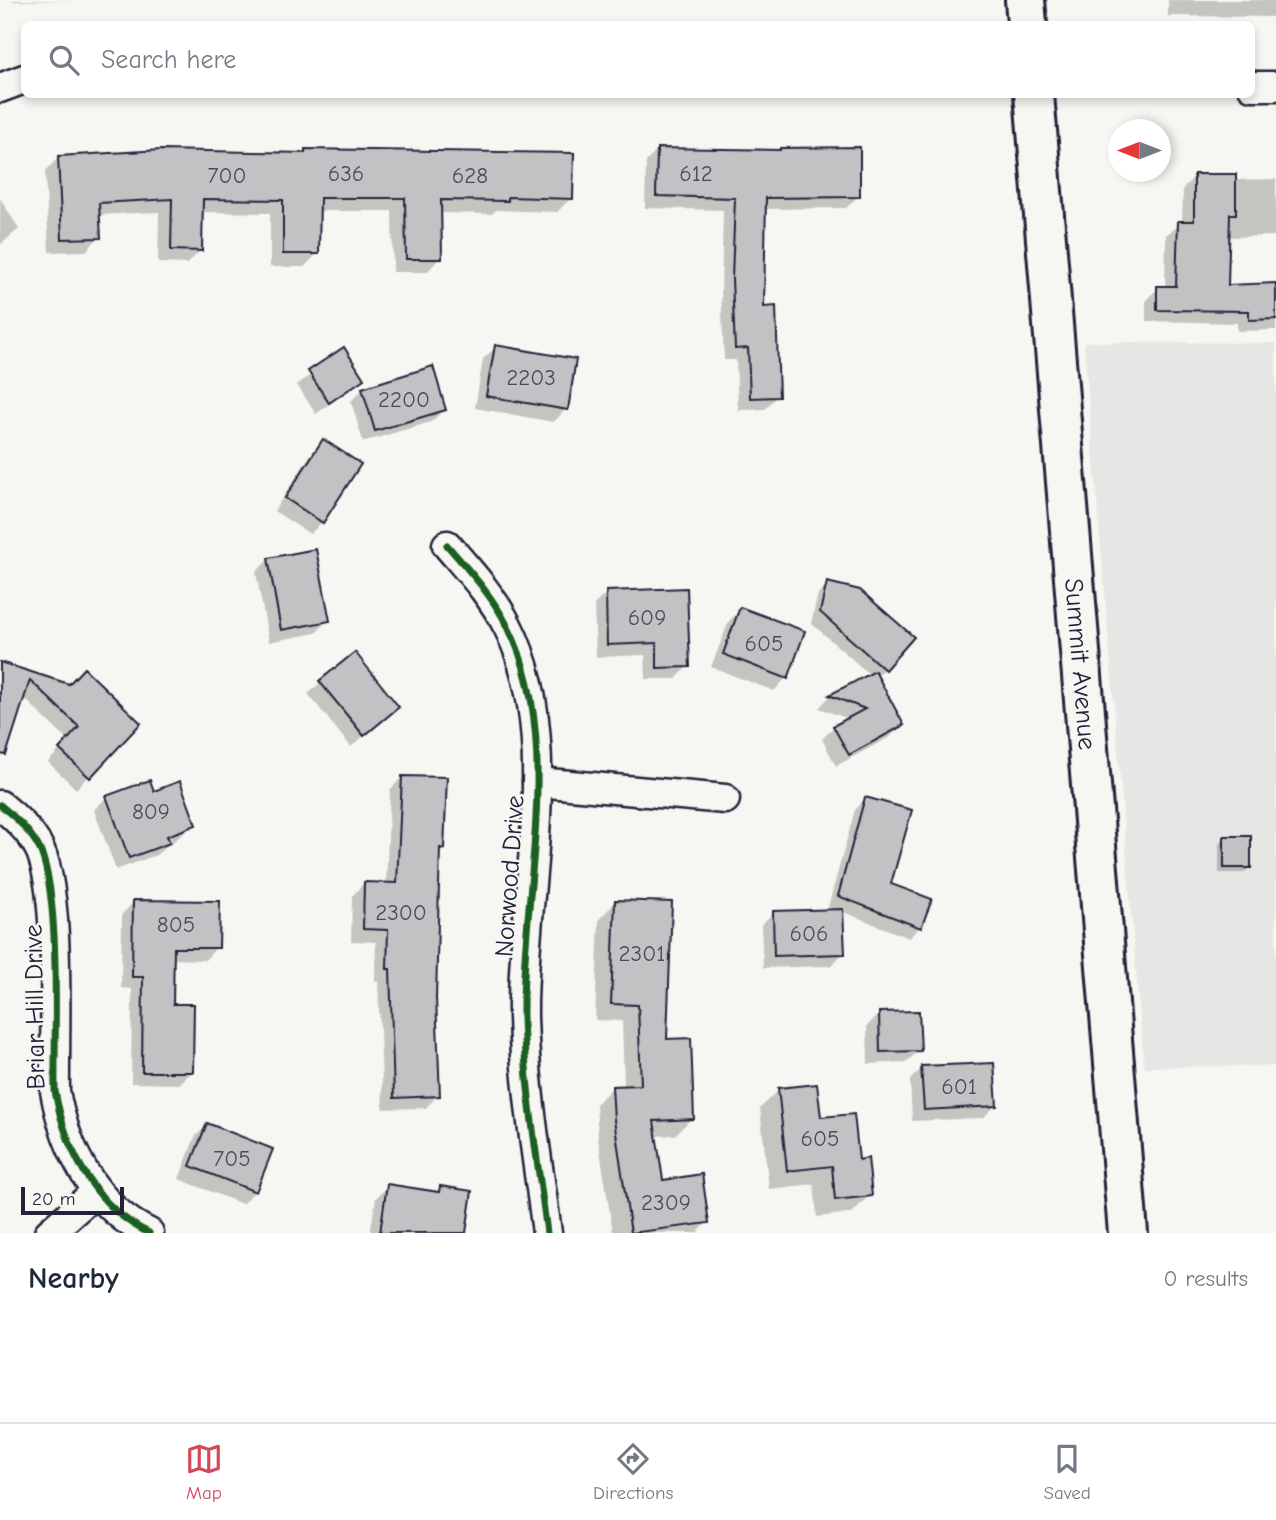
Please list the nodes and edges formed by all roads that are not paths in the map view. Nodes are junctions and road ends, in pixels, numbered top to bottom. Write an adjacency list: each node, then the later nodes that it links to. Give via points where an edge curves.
1 (1025, 0): 2 (main road)
2 (1027, 21)
3 (21, 80): 6 (street)
4 (1255, 86): 5 (street)
5 (1276, 86)
6 (0, 88)
7 (1034, 98): 16 (main road, Summit Avenue)
8 (447, 545): 9 (street, Norwood Drive, via 486,589 528,677)
9 (537, 782): 10 (street); 15 (street, Norwood Drive, via 523,1018)
10 (725, 799)
11 (0, 805): 12 (street, Briar Hill Drive, via 38,844 47,867 52,899 55,1091 78,1163)
12 (97, 1191): 13 (street); 14 (street, Briar Hill Drive)
13 (49, 1233)
14 (149, 1233)
15 (547, 1233)
16 (1128, 1233)

